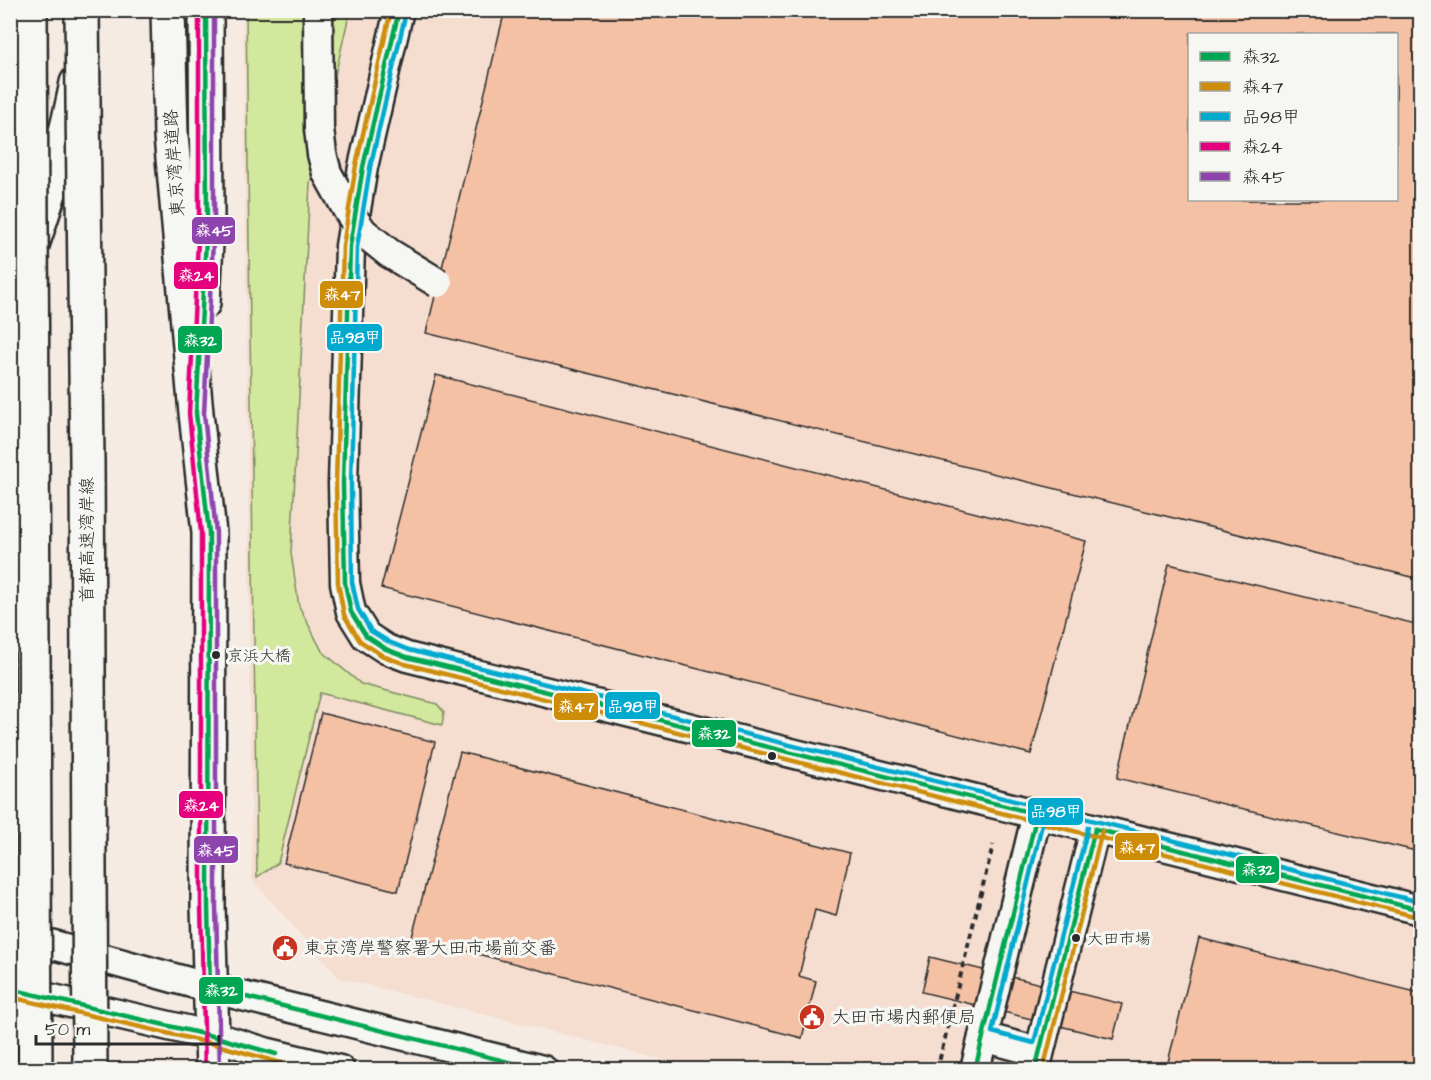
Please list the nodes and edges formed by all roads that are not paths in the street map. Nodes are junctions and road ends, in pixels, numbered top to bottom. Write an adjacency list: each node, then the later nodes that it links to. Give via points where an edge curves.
1 (30, 10): 20 (highway, bridge)
2 (82, 10): 21 (highway, 首都高速湾岸線, bridge)
3 (91, 10): 9 (highway, bridge, via 71,111 40,226)
4 (168, 10): 10 (highway, 東京湾岸道路, via 171,136)
5 (206, 10): 10 (highway, via 207,222)
6 (318, 10): 8 (street, bridge, via 319,129 327,173 363,232)
7 (399, 10): 11 (street, via 363,167 350,246 343,483 345,583 351,612 366,636 407,657)
8 (438, 283)
9 (10, 305)
10 (196, 413): 15 (highway, 東京湾岸道路, via 209,533)
11 (1037, 814): 12 (street); 18 (street)
12 (1095, 829): 13 (street); 19 (street)
13 (1420, 910)
14 (10, 933): 15 (street)
15 (210, 988): 17 (highway, 東京湾岸道路); 24 (street)
16 (10, 989): 17 (street)
17 (212, 1036): 22 (highway, 東京湾岸道路); 23 (street)
18 (982, 1037): 19 (street); 25 (street)
19 (1037, 1061)
20 (35, 1070)
21 (90, 1070)
22 (213, 1070)
23 (340, 1070)
24 (543, 1070)
25 (975, 1070)

